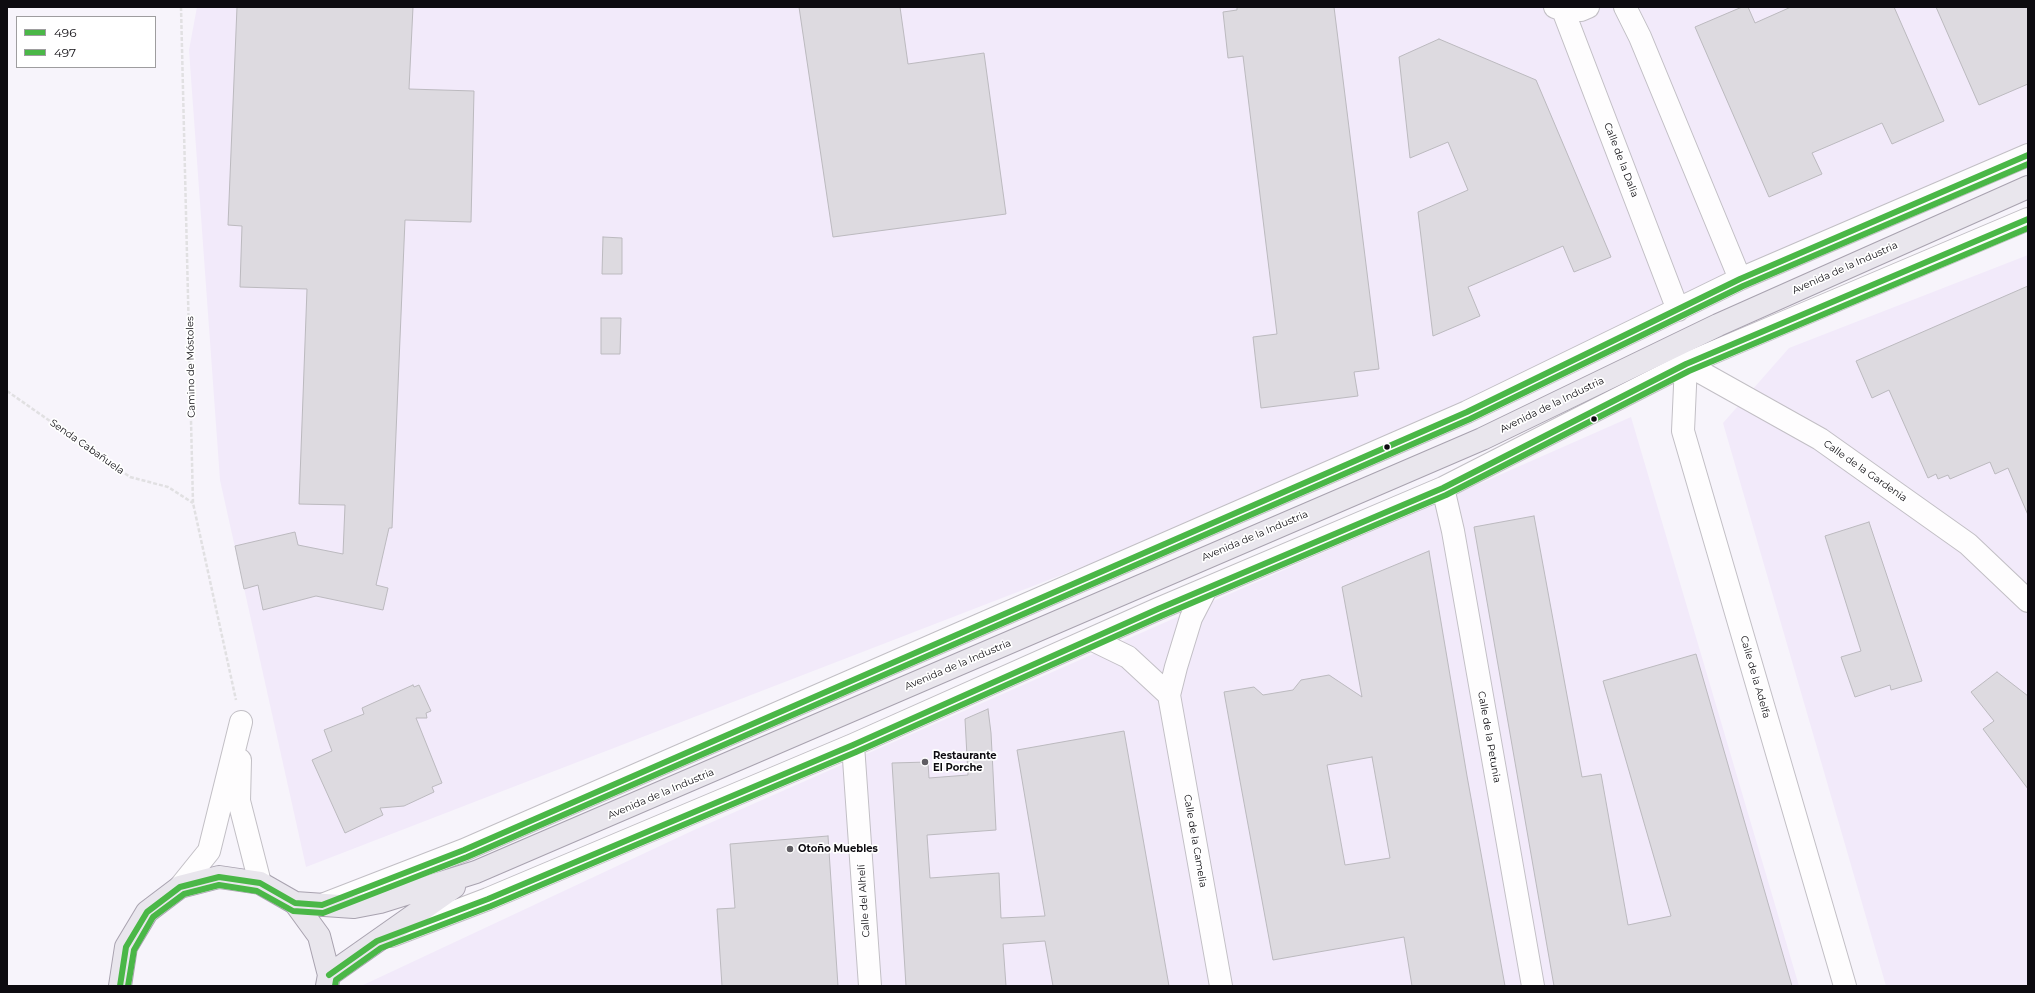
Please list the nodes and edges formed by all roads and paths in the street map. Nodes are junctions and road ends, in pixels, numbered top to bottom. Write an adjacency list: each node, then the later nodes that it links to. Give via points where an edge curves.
1 (181, 7): 13 (path, Camino de Móstoles)
2 (1588, 7): 4 (street, via 1581,10)
3 (1625, 7): 8 (street, via 1640,36)
4 (1559, 8): 9 (street, Calle de la Dalia)
5 (2028, 155): 8 (street, Avenida de la Industria)
6 (2028, 186): 20 (main road, Avenida de la Industria, via 1718,325 1482,439)
7 (2028, 219): 10 (street, Avenida de la Industria)
8 (1740, 279): 9 (street, Avenida de la Industria)
9 (1678, 310): 24 (street, Avenida de la Industria, via 1468,412 471,847)
10 (1686, 364): 12 (street, Avenida de la Industria); 15 (street, Calle de la Gardenia, via 1820,439 1968,544); 31 (street, Calle de la Adelfa, via 1683,431)
11 (7, 391): 13 (path, Senda Cabañuela, via 130,477 168,487)
12 (1442, 488): 14 (street, Avenida de la Industria); 30 (street, Calle de la Petunia, via 1453,531)
13 (193, 503): 18 (path, Camino de Móstoles)
14 (1206, 589): 16 (street, Avenida de la Industria); 17 (street, Calle de la Camelia, via 1191,618)
15 (2028, 601)
16 (1091, 639): 17 (street, via 1128,657); 19 (street, Avenida de la Industria)
17 (1169, 695): 29 (street, Calle de la Camelia)
18 (241, 722): 21 (street, via 239,801); 22 (street, via 209,851)
19 (853, 745): 25 (street, Avenida de la Industria, via 488,899); 28 (street, Calle del Alhelí)
20 (476, 872): 24 (main road, Avenida de la Industria, via 380,902 354,907); 25 (main road, Avenida de la Industria)
21 (260, 883): 22 (main road, via 219,877); 23 (main road)
22 (180, 887): 27 (main road, via 147,912 126,947)
23 (294, 903): 24 (main road, Avenida de la Industria); 26 (main road, via 319,936)
24 (322, 905)
25 (377, 941): 26 (main road, Avenida de la Industria)
26 (328, 981)
27 (120, 986)
28 (870, 986)
29 (1221, 986)
30 (1533, 986)
31 (1845, 986)

